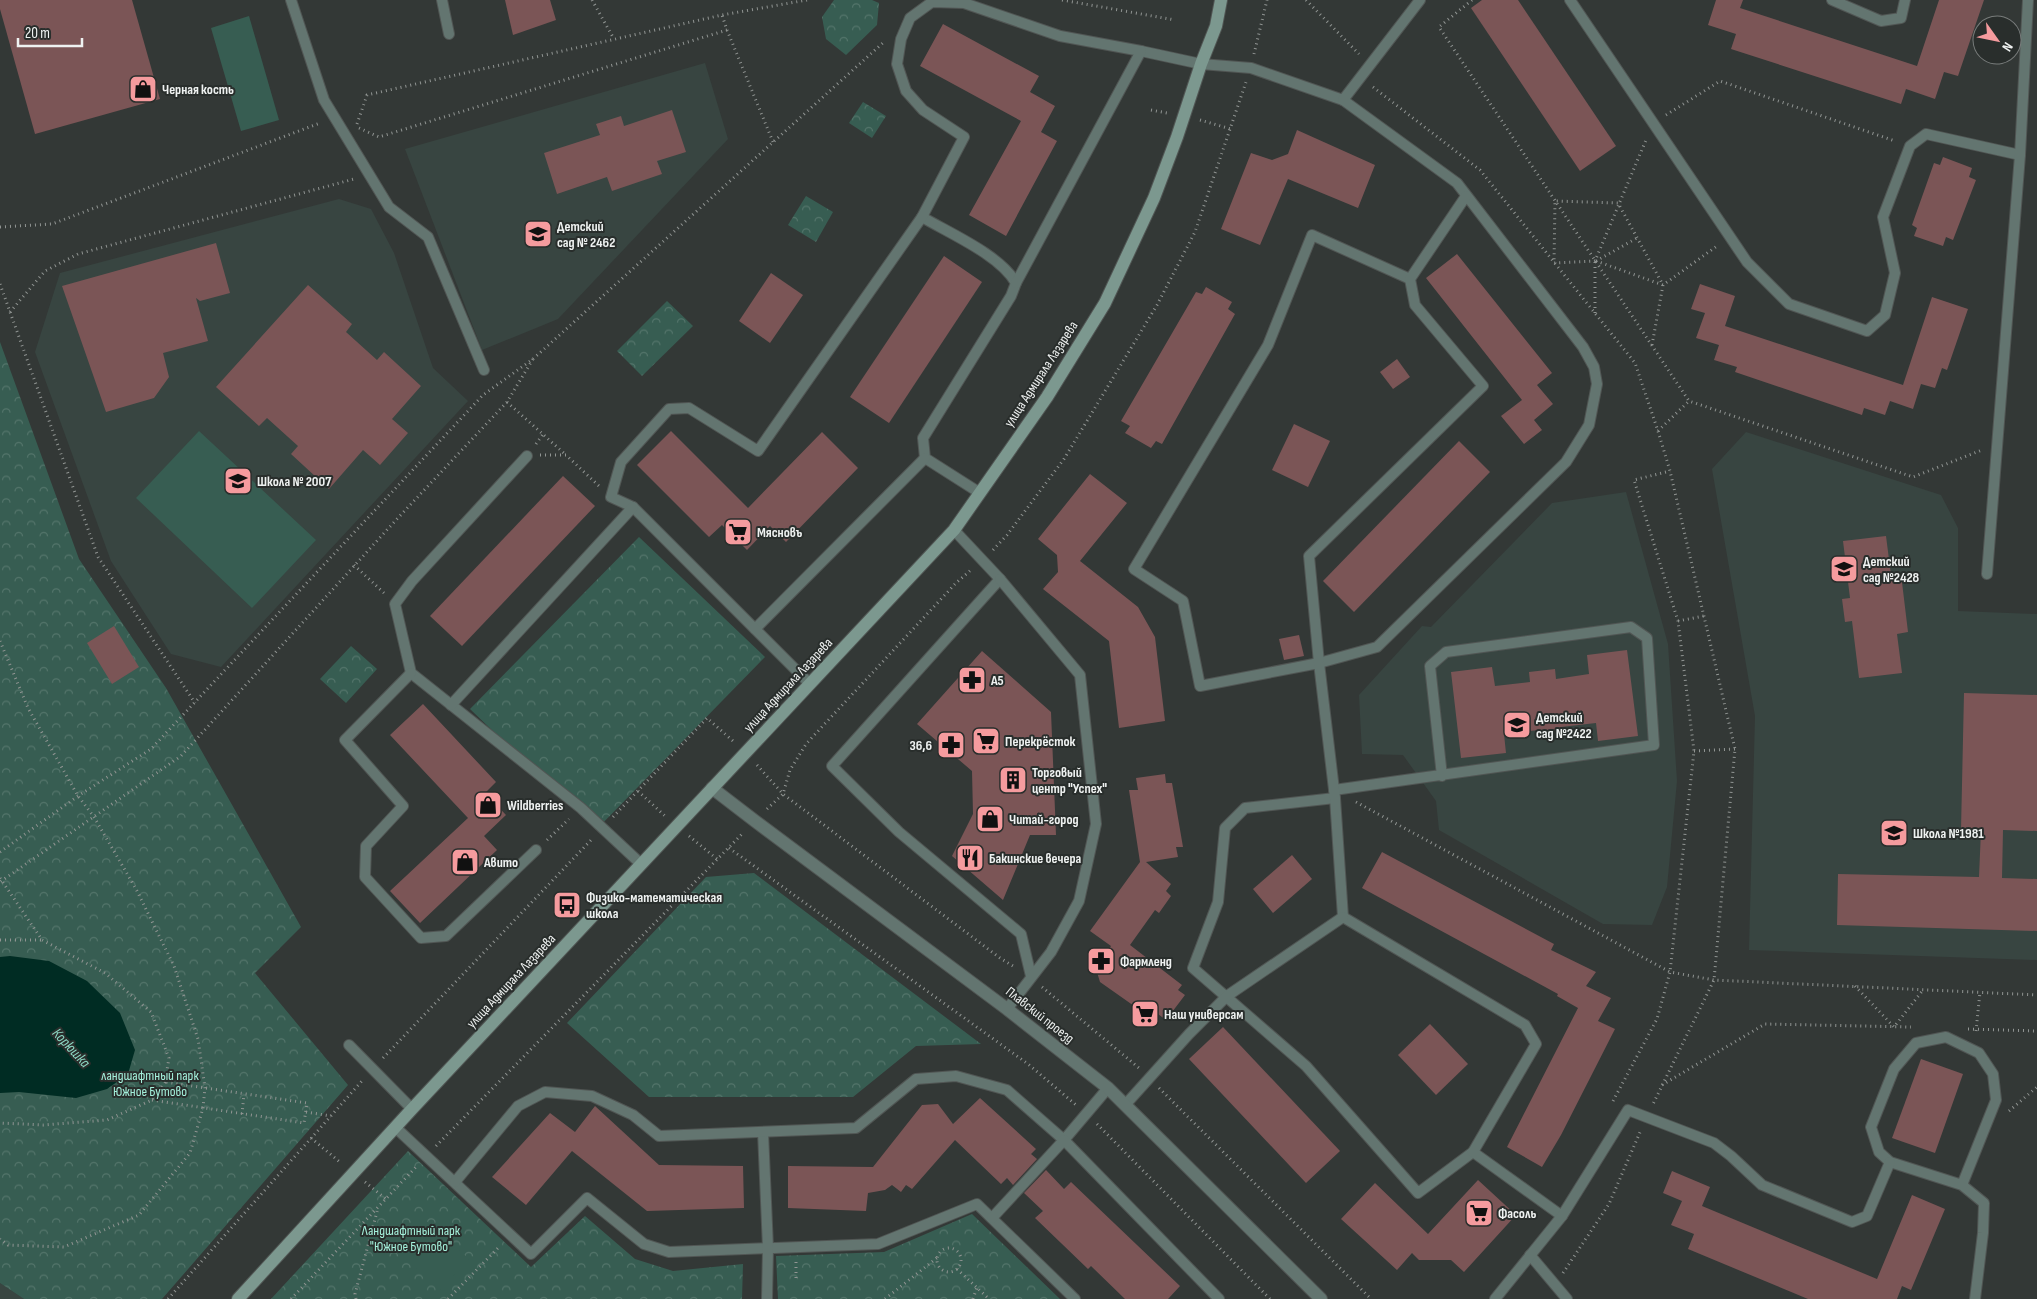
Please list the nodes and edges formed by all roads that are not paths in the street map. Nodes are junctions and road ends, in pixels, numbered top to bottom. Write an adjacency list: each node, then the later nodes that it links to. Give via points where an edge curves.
1 (291, 0): 18 (lane, via 324,100 389,207 428,237)
2 (442, 0): 9 (lane)
3 (1221, 0): 11 (street, улица Адмирала Лазарева, via 1216,26)
4 (1420, 0): 12 (lane)
5 (1570, 0): 13 (lane, via 1747,262 1789,304 1867,331 1885,315 1895,273 1882,217 1910,146 1926,134)
6 (1832, 0): 7 (lane, via 1881,21 1901,18)
7 (1905, 0)
8 (2028, 0): 13 (lane)
9 (449, 34)
10 (1141, 51): 11 (lane); 15 (lane, via 1060,36 964,3 932,2 910,18 901,39 897,64 906,91 923,110 964,137); 17 (lane)
11 (1201, 64): 12 (lane, via 1251,68); 21 (street, улица Адмирала Лазарева, via 1154,198 1105,302 1047,398)
12 (1343, 100): 14 (lane, via 1457,184)
13 (2020, 155): 24 (lane)
14 (1466, 196): 16 (lane); 27 (lane, via 1583,347 1594,367 1597,384 1588,425 1566,462 1377,647)
15 (922, 217): 17 (lane, via 998,261); 22 (lane, via 758,451 689,408 669,409 621,462 611,497)
16 (1410, 279): 27 (lane, via 1415,305 1483,386 1309,556); 27 (lane, via 1312,235 1268,345 1134,569 1183,601 1200,686)
17 (1016, 284): 20 (lane, via 923,438)
18 (484, 370)
19 (527, 456): 28 (lane, via 395,604)
20 (925, 458): 21 (lane); 26 (lane)
21 (980, 493): 23 (street, улица Адмирала Лазарева)
22 (633, 507): 26 (lane); 30 (lane)
23 (954, 530): 25 (lane); 29 (street, улица Адмирала Лазарева)
24 (1987, 574)
25 (1000, 579): 37 (lane, via 1080,675 1096,824 1079,901 1051,952); 37 (lane, via 832,766 899,832 1021,934)
26 (755, 629): 29 (lane)
27 (1319, 663): 33 (lane)
28 (411, 673): 30 (lane); 34 (lane, via 345,740 403,806 366,846 365,877 421,938 446,936)
29 (810, 684): 32 (street, улица Адмирала Лазарева)
30 (451, 705): 35 (lane, via 580,808)
31 (1442, 776): 31 (lane, via 1430,666 1446,652 1630,627 1647,638 1654,745); 33 (lane)
32 (712, 788): 35 (street, улица Адмирала Лазарева); 39 (street, Плавский проезд)
33 (1335, 794): 36 (lane); 38 (lane, via 1245,808 1224,828 1218,902 1193,968)
34 (536, 850)
35 (641, 864): 43 (street, улица Адмирала Лазарева)
36 (1343, 917): 38 (lane); 47 (lane, via 1525,1025 1529,1031 1536,1044)
37 (1031, 976): 39 (lane)
38 (1227, 996): 42 (lane); 47 (lane, via 1306,1066 1418,1193)
39 (1007, 1009): 41 (street, Плавский проезд)
40 (349, 1046): 43 (lane)
41 (1108, 1088): 42 (street, Плавский проезд); 46 (lane)
42 (1126, 1104): 59 (street, Плавский проезд)
43 (412, 1109): 44 (street, улица Адмирала Лазарева)
44 (396, 1127): 49 (lane); 55 (street, улица Адмирала Лазарева)
45 (763, 1132): 46 (lane, via 856,1128 916,1080 956,1076 1008,1090); 49 (lane, via 659,1136 633,1115 592,1096 545,1092 518,1106); 53 (lane)
46 (1064, 1140): 52 (lane); 58 (lane)
47 (1473, 1152): 51 (lane)
48 (1890, 1162): 50 (lane); 50 (lane, via 1879,1152 1871,1127 1894,1069 1916,1043 1946,1037 1979,1053 1993,1074 1996,1100); 51 (lane, via 1867,1216 1852,1222 1762,1185 1714,1143 1628,1110)
49 (455, 1182): 53 (lane, via 531,1254 587,1198 644,1244 669,1252)
50 (1962, 1185): 62 (lane, via 1984,1203)
51 (1562, 1216): 54 (lane)
52 (992, 1218): 53 (lane, via 977,1204 878,1244); 57 (lane)
53 (768, 1248): 56 (lane)
54 (1530, 1255): 60 (lane); 61 (lane)
55 (238, 1299)
56 (767, 1299)
57 (1075, 1299)
58 (1219, 1299)
59 (1320, 1299)
60 (1494, 1299)
61 (1567, 1299)
62 (1975, 1299)

